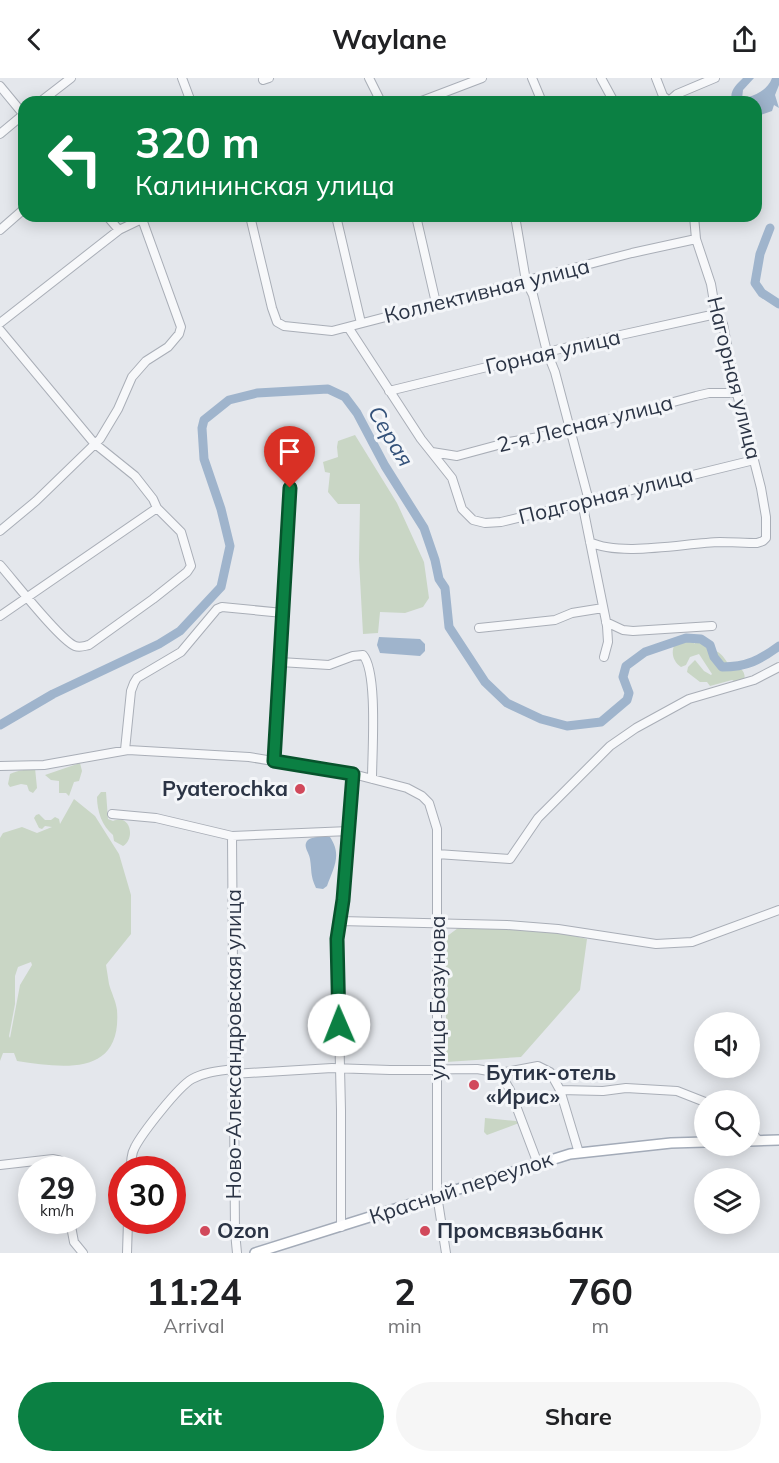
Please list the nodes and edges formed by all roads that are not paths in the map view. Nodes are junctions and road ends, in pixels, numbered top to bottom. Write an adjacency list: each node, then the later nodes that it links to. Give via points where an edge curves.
1 (71, 78): 10 (street)
2 (182, 78): 11 (street)
3 (369, 78): 12 (street)
4 (482, 78): 13 (street)
5 (532, 78): 14 (street)
6 (601, 78): 15 (street)
7 (656, 78): 16 (street)
8 (715, 78): 17 (street)
9 (0, 86): 18 (street)
10 (48, 96)
11 (189, 96)
12 (378, 96)
13 (433, 96)
14 (540, 96)
15 (611, 96)
16 (663, 96)
17 (674, 96)
18 (18, 108)
19 (18, 120): 20 (street)
20 (0, 134)
21 (18, 214): 30 (street)
22 (112, 222): 31 (street)
23 (135, 222): 31 (street)
24 (147, 222): 44 (street, via 180,334 132,376 118,408)
25 (251, 222): 38 (street, Коллективная улица, via 277,322 316,330)
26 (337, 222): 37 (street)
27 (417, 222): 34 (street)
28 (516, 222): 33 (street)
29 (695, 222): 32 (street, Нагорная улица)
30 (0, 230)
31 (119, 230): 36 (street)
32 (696, 239): 33 (street, Коллективная улица); 35 (street, Нагорная улица)
33 (526, 281): 34 (street, Коллективная улица); 40 (street, via 539,313)
34 (436, 303): 37 (street, Коллективная улица)
35 (716, 314): 40 (street, Горная улица); 42 (street, Нагорная улица, via 723,324)
36 (0, 323)
37 (361, 323): 38 (street, Коллективная улица)
38 (348, 327): 41 (street)
39 (0, 330): 44 (street)
40 (547, 352): 41 (street, Горная улица, via 515,363); 43 (street)
41 (389, 391): 45 (street)
42 (737, 393): 43 (street, 2-я Лесная улица, via 709,393); 46 (street, Нагорная улица)
43 (570, 428): 45 (street, 2-я Лесная улица, via 457,456); 48 (street)
44 (94, 443): 49 (street, via 135,476); 50 (street)
45 (432, 452): 48 (street, Подгорная улица, via 452,478 462,509 473,520 501,522)
46 (754, 460): 48 (street, Подгорная улица); 51 (street, Нагорная улица, via 766,517 763,542 617,549)
47 (290, 473): 55 (street)
48 (586, 502): 51 (street)
49 (157, 508): 53 (street); 53 (street, via 181,532 191,566 89,645 73,646)
50 (0, 531)
51 (590, 542): 54 (street)
52 (0, 565): 53 (street)
53 (29, 598): 56 (street)
54 (603, 608): 57 (street); 59 (street, via 555,620)
55 (283, 613): 61 (street); 63 (street, via 222,607 181,652 137,678 131,691)
56 (0, 616)
57 (606, 622): 58 (street, via 633,631); 60 (street, via 608,642)
58 (711, 626)
59 (479, 628)
60 (604, 657)
61 (280, 662): 64 (street); 67 (street, via 329,665 353,656 366,658 373,694)
62 (779, 667): 71 (street, via 754,680 690,699 610,746 538,818 510,859)
63 (125, 750): 64 (street); 65 (street, via 44,765)
64 (274, 761): 66 (street)
65 (0, 766)
66 (353, 774): 67 (street); 69 (street)
67 (372, 779): 71 (street, улица Базунова, via 407,789 429,803 437,829)
68 (112, 814): 70 (street, via 156,818)
69 (349, 831): 70 (street); 73 (street)
70 (232, 836): 77 (street, Ново-Александровская улица)
71 (437, 854): 74 (street, улица Базунова)
72 (779, 910): 74 (street, via 692,942 656,944 558,929)
73 (340, 921): 74 (street); 75 (street)
74 (438, 923): 76 (street, улица Базунова)
75 (340, 1068): 76 (street); 77 (street); 90 (street)
76 (438, 1068): 78 (street); 89 (street, улица Базунова)
77 (233, 1072): 85 (street, via 214,1071 190,1080); 95 (street, Ново-Александровская улица)
78 (500, 1073): 79 (street, via 538,1066 550,1072); 87 (street)
79 (560, 1089): 80 (street, via 677,1091); 84 (street)
80 (694, 1098)
81 (779, 1140): 82 (main road)
82 (760, 1141)
83 (694, 1142): 84 (main road, Красный переулок)
84 (579, 1153): 87 (main road, Красный переулок)
85 (131, 1156)
86 (18, 1163): 88 (street)
87 (538, 1164): 89 (main road, Красный переулок)
88 (0, 1165)
89 (437, 1195): 90 (main road, Красный переулок); 97 (street, улица Базунова)
90 (340, 1227): 96 (main road, Красный переулок)
91 (72, 1234): 93 (street)
92 (128, 1234): 94 (street)
93 (83, 1253)
94 (127, 1253)
95 (237, 1253)
96 (255, 1253)
97 (446, 1253)

